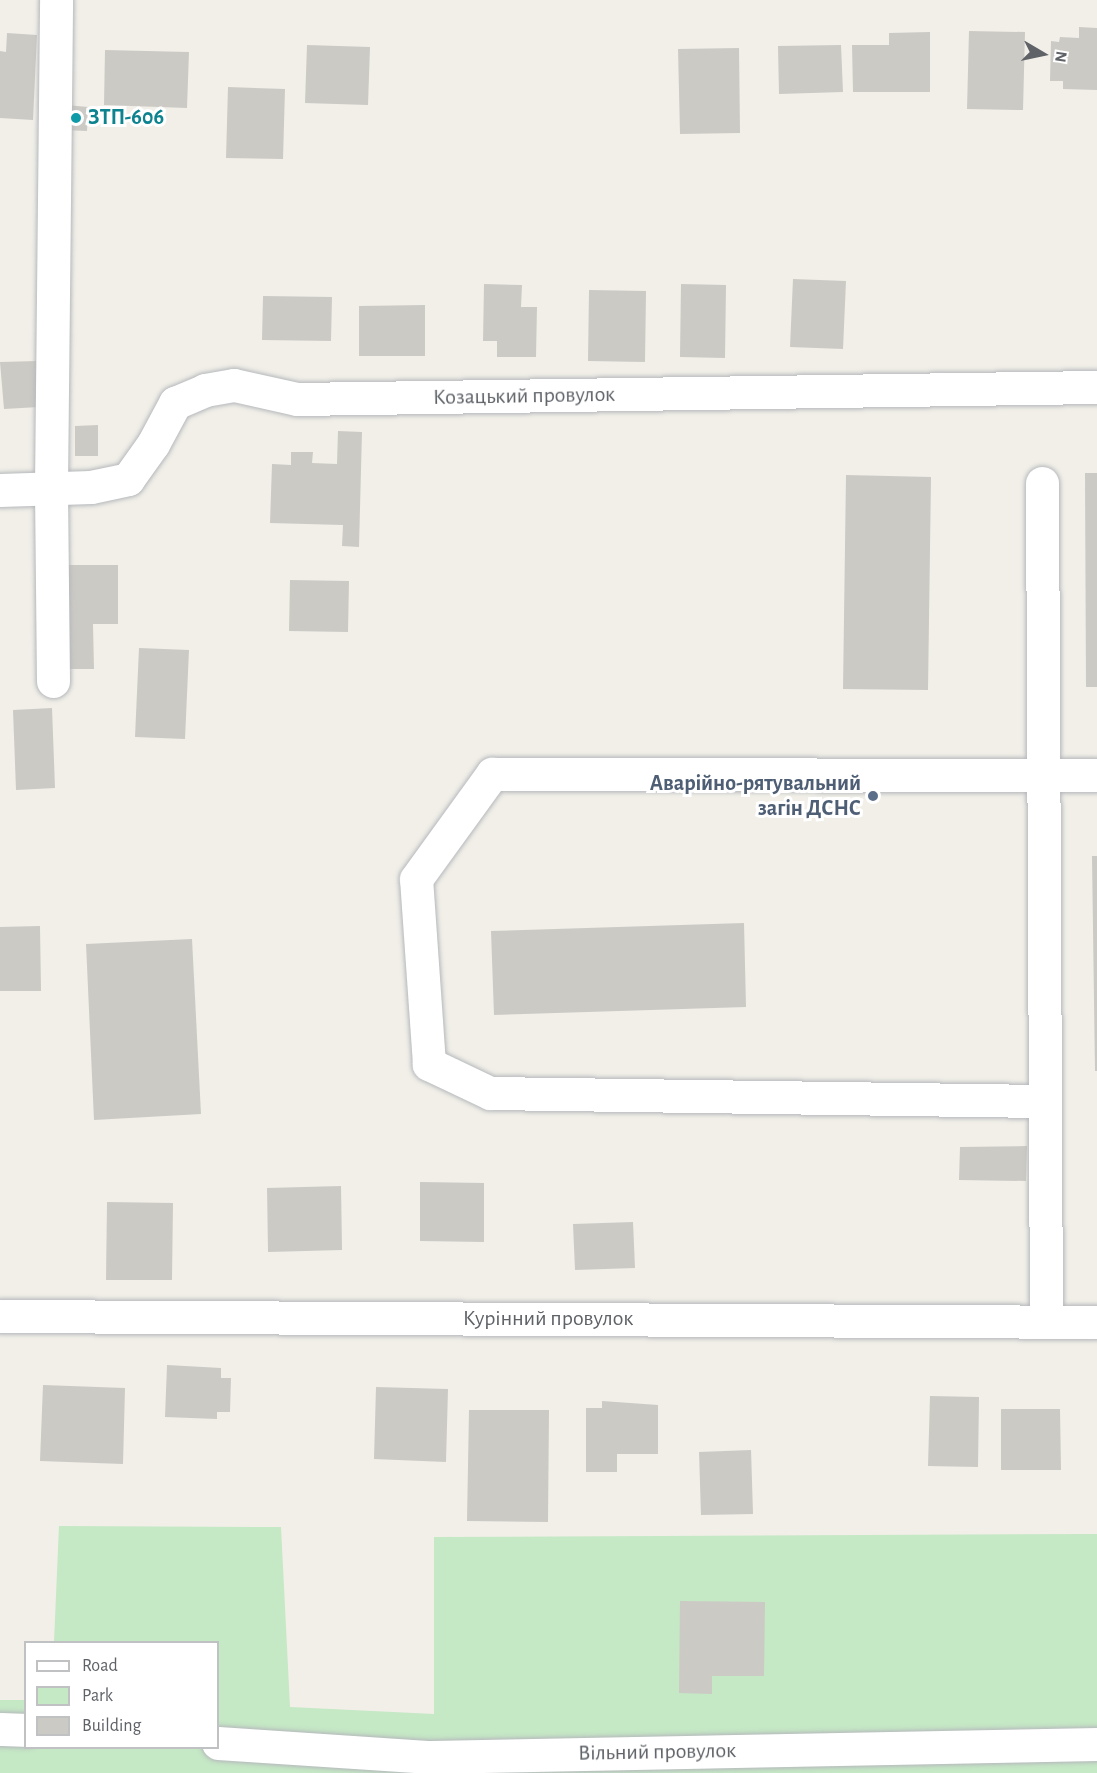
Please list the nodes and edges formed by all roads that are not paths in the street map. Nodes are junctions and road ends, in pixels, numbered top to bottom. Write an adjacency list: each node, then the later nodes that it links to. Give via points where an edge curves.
1 (56, 0): 4 (street)
2 (1097, 387): 4 (street, Козацький провулок, via 297,399 234,385 205,390 175,403 153,444 128,478 91,487)
3 (1042, 483): 8 (street)
4 (51, 486): 5 (street, Козацький провулок); 6 (street)
5 (0, 490)
6 (53, 681)
7 (1097, 775): 8 (street)
8 (1042, 777): 9 (street); 9 (street, via 492,774 416,879 429,1064 489,1093)
9 (1042, 1101): 11 (street)
10 (0, 1316): 11 (street, Курінний провулок)
11 (1046, 1322): 12 (street, Курінний провулок)
12 (1097, 1322)
13 (0, 1729): 14 (street)
14 (24, 1730)
15 (219, 1743): 16 (street, Вільний провулок, via 431,1757)
16 (1097, 1744)

